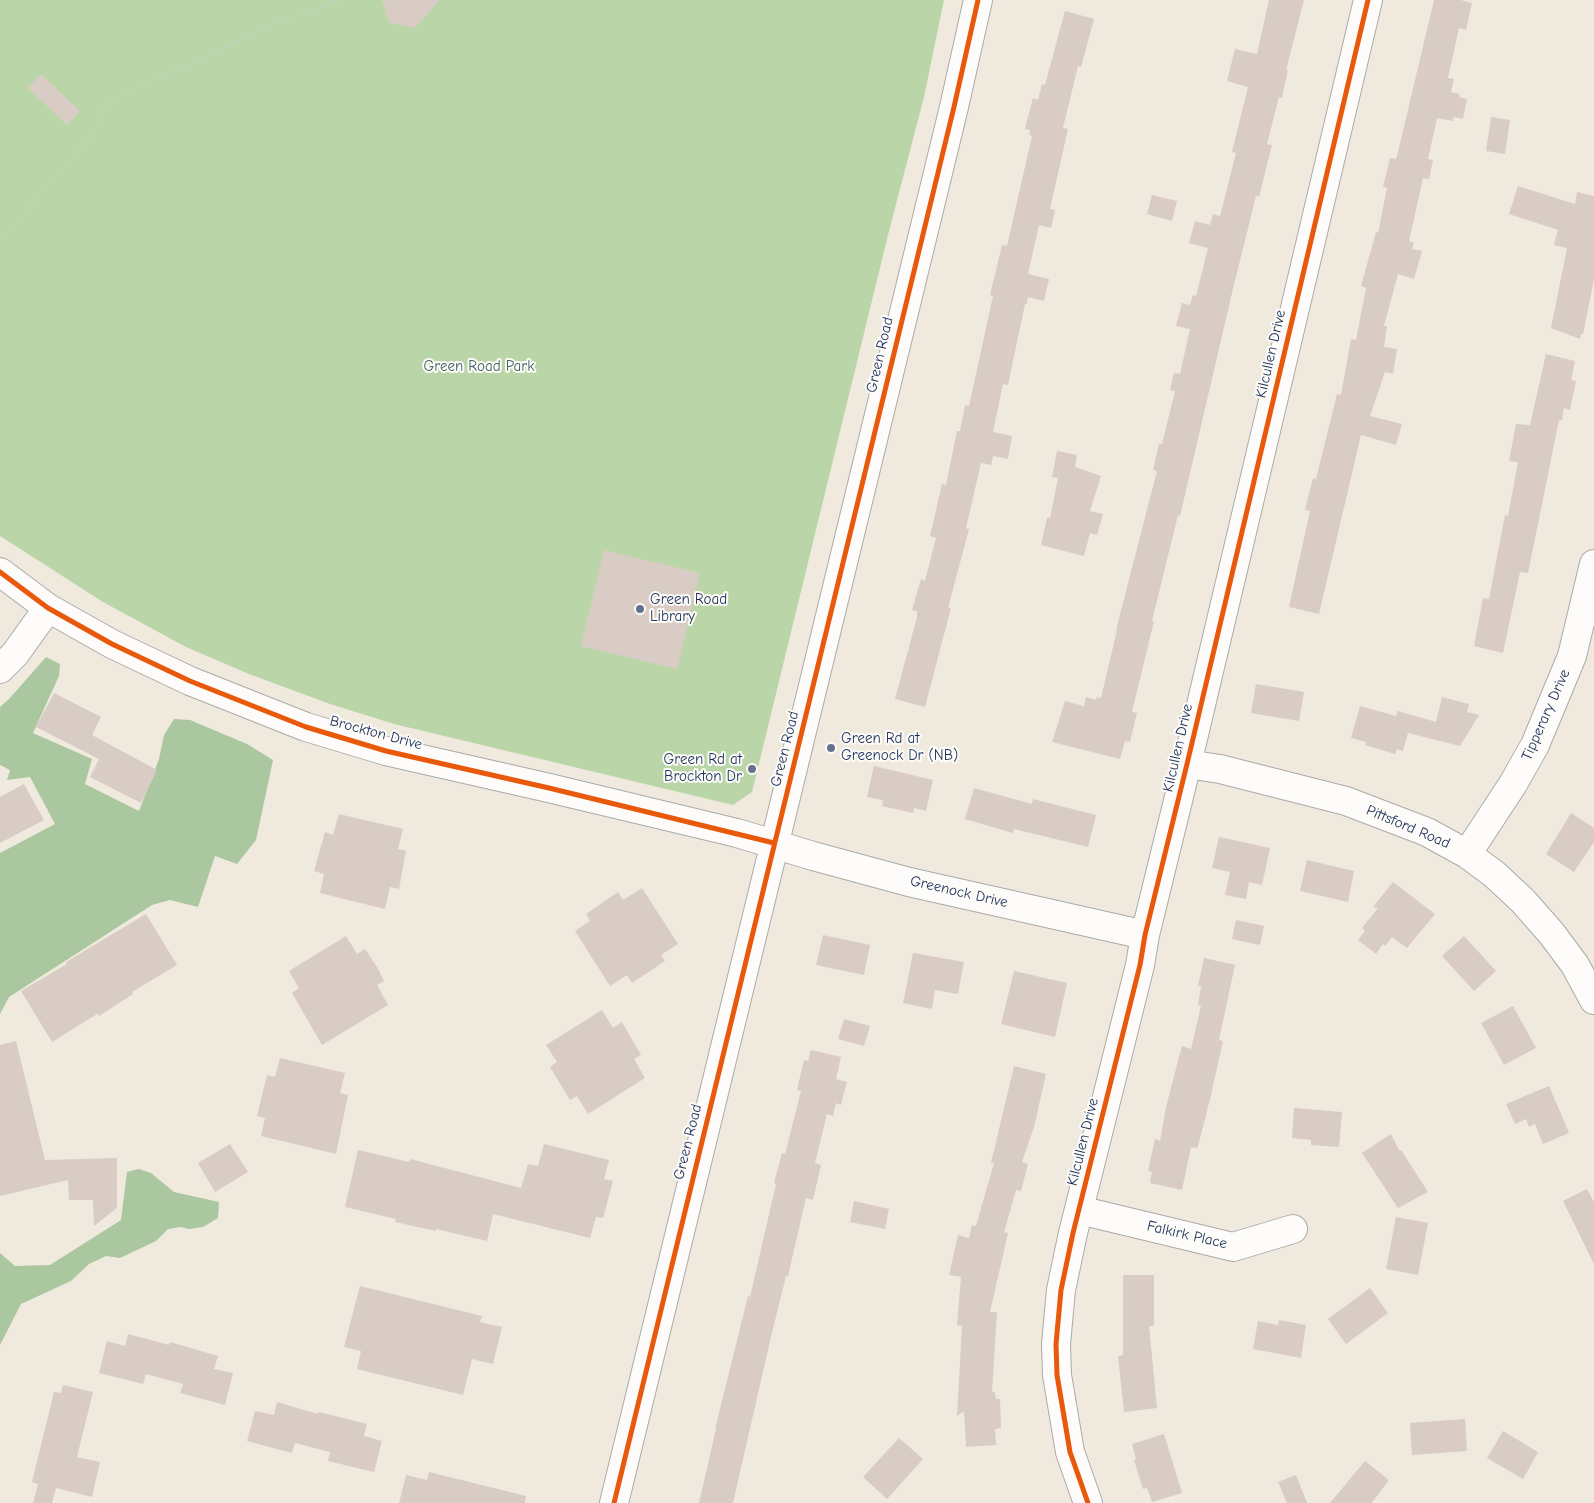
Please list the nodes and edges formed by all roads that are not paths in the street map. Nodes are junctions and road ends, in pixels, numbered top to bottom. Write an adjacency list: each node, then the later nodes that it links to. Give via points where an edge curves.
1 (978, 0): 8 (street, Green Road)
2 (1368, 0): 7 (street, Kilcullen Drive)
3 (1594, 564): 9 (street, Tipperary Drive, via 1572,656 1535,745 1514,784)
4 (0, 572): 5 (street, Brockton Drive)
5 (48, 608): 6 (street, via 15,654); 8 (street, Brockton Drive, via 112,644 190,681 306,727 386,751)
6 (0, 669)
7 (1187, 764): 9 (street, Pittsford Road, via 1220,769 1346,801 1427,832); 10 (street, Kilcullen Drive)
8 (774, 843): 10 (street, Greenock Drive, via 910,882); 14 (street, Green Road)
9 (1467, 854): 11 (street, Pittsford Road, via 1523,901 1552,934 1575,965)
10 (1145, 935): 12 (street, Kilcullen Drive)
11 (1594, 1000)
12 (1079, 1210): 13 (street, Falkirk Place, via 1233,1247); 15 (street, Kilcullen Drive, via 1061,1290 1056,1344 1057,1375 1070,1452)
13 (1294, 1229)
14 (614, 1503)
15 (1088, 1503)

